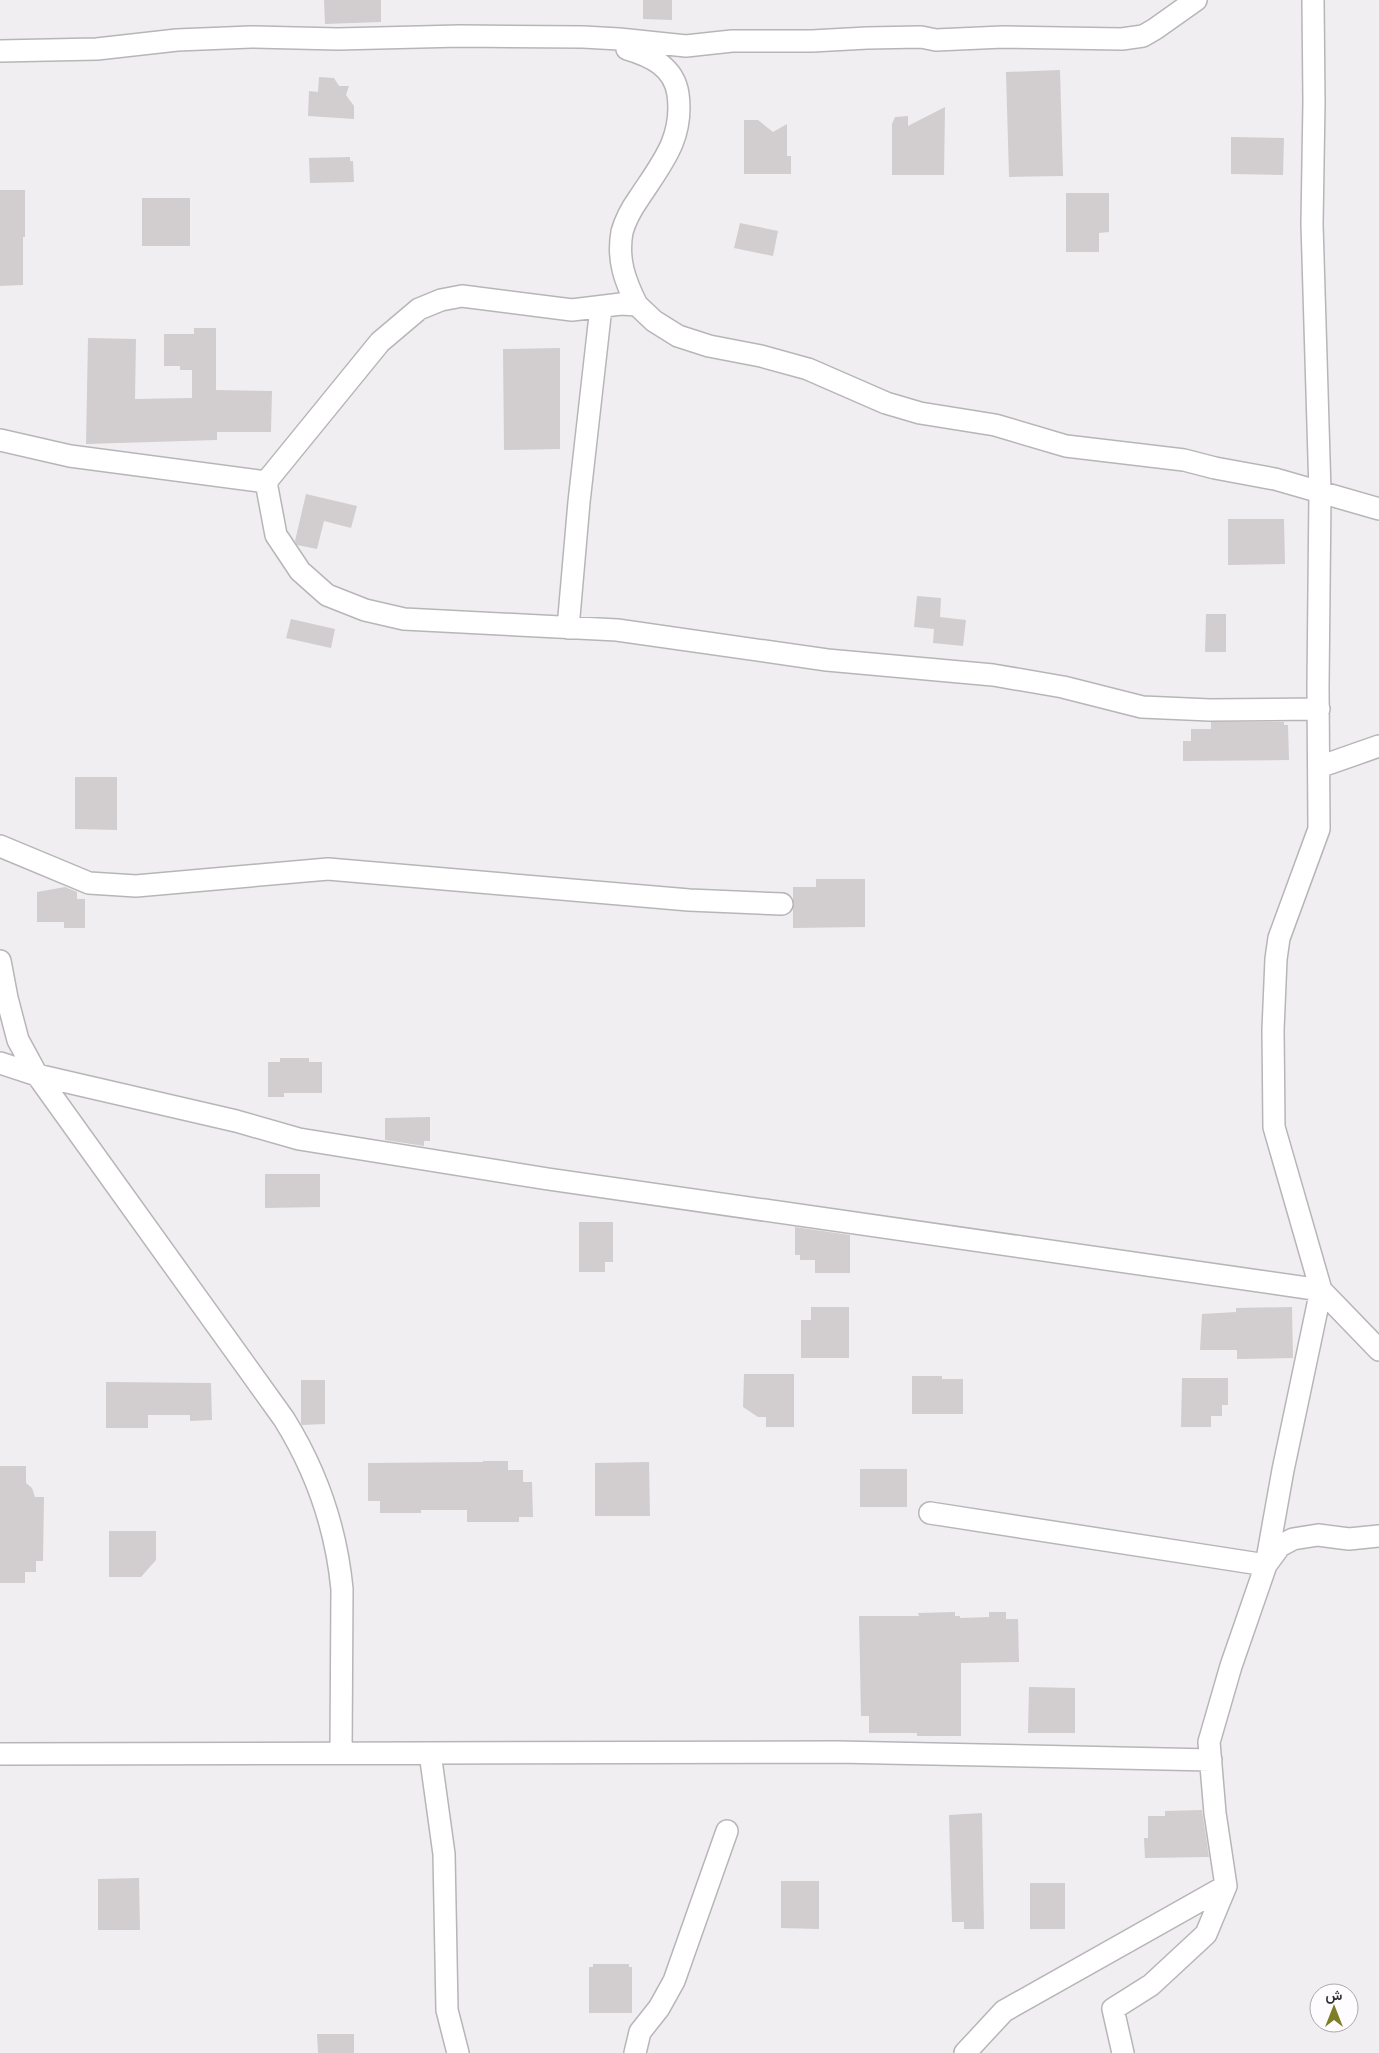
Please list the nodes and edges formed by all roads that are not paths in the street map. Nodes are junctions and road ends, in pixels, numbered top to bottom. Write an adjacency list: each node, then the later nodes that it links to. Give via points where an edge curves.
1 (1196, 0): 3 (street, via 1143,36 1122,39 1003,37 936,40 921,37 732,41 668,46)
2 (1313, 0): 9 (street, via 1312,224)
3 (583, 37): 4 (street, via 251,37 177,40 97,49); 5 (street, via 641,53 660,62 672,76 677,90 678,131 623,230 621,268)
4 (0, 50)
5 (638, 305): 6 (street); 9 (street, via 654,321 678,336 808,369 886,404 995,425 1066,446 1184,460)
6 (601, 307): 8 (street, via 572,310 462,296 440,300 419,309 380,342); 11 (street)
7 (0, 440): 8 (street, via 70,456)
8 (266, 482): 11 (street, via 276,535 300,571 327,595 365,610 404,619)
9 (1320, 492): 10 (street); 12 (street)
10 (1379, 509)
11 (568, 628): 12 (street, via 593,627 827,660 993,675 1063,687 1142,707)
12 (1319, 710): 14 (street)
13 (1379, 746): 14 (street)
14 (1319, 766): 20 (street, via 1319,829 1279,938 1273,1030 1274,1127)
15 (0, 846): 16 (street, via 60,873 98,884 136,886 336,869 690,900)
16 (782, 904)
17 (0, 960): 19 (street, via 18,1040)
18 (0, 1063): 19 (street)
19 (37, 1075): 20 (street, via 299,1139 558,1181); 27 (street, via 284,1419 310,1464 328,1513 340,1564)
20 (1321, 1290): 21 (street); 24 (street)
21 (1379, 1350)
22 (930, 1513): 24 (street)
23 (1379, 1536): 24 (street, via 1318,1535 1293,1539 1280,1546)
24 (1266, 1565): 28 (street, via 1209,1742)
25 (430, 1753): 27 (street); 28 (street, via 837,1752); 31 (street, via 444,1854 446,2010)
26 (0, 1754): 27 (street)
27 (341, 1754)
28 (1211, 1760): 30 (street)
29 (726, 1831): 32 (street, via 674,1981 640,2032)
30 (1226, 1886): 33 (street, via 1004,2011); 34 (street, via 1206,1934 1151,1984 1114,2009)
31 (458, 2053)
32 (635, 2053)
33 (965, 2053)
34 (1123, 2053)

